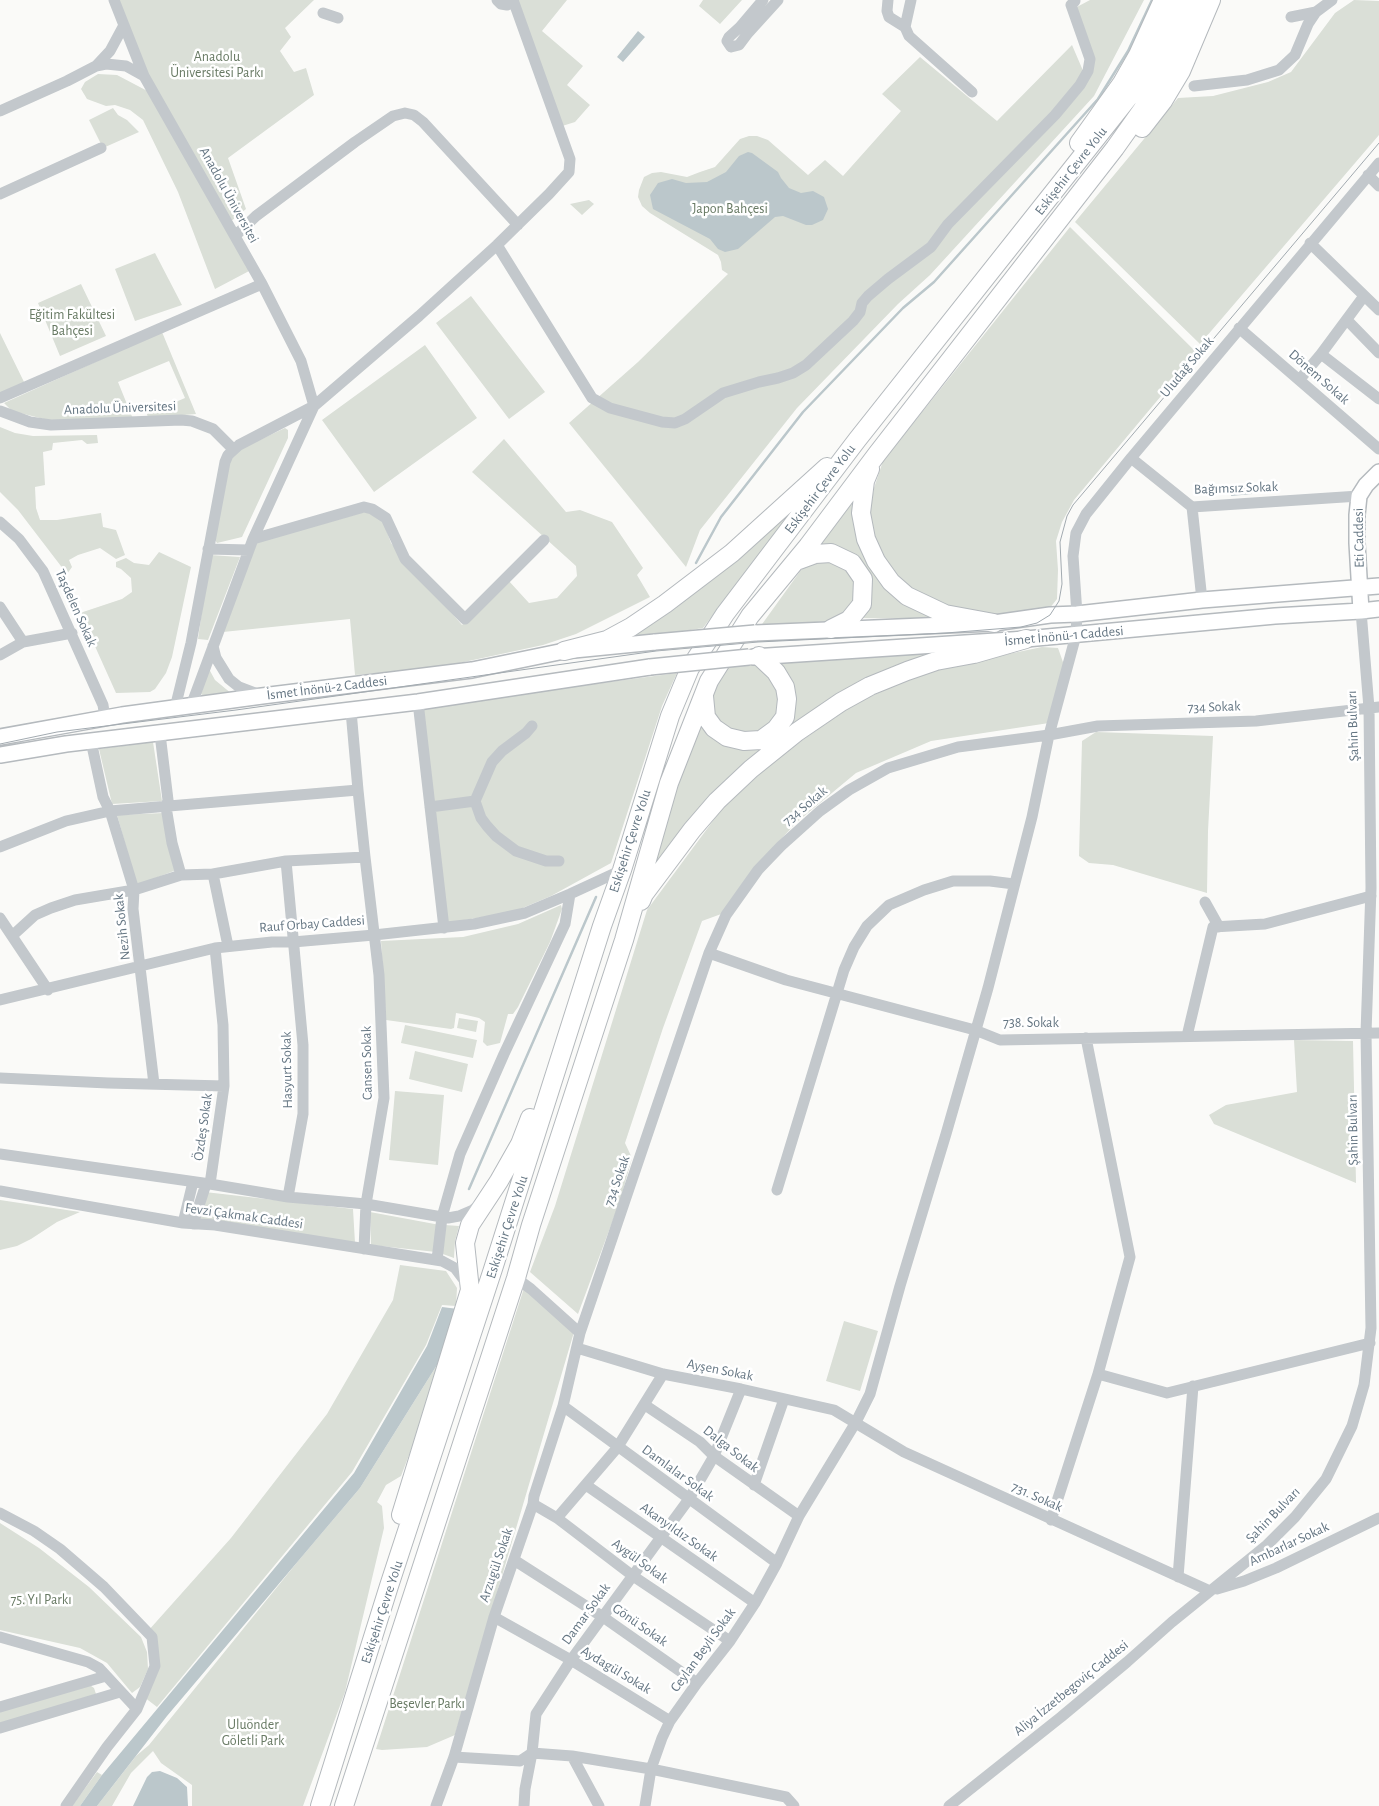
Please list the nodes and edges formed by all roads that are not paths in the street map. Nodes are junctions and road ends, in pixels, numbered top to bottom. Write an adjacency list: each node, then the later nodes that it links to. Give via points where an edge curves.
1 (114, 0): 18 (street, Anadolu Üniversitei)
2 (497, 0): 12 (street, via 501,4)
3 (763, 0): 4 (street, via 728,37 731,47 739,45)
4 (778, 0)
5 (888, 0): 19 (street, via 889,16)
6 (911, 0): 19 (street)
7 (1164, 0): 38 (highway, via 1122,83)
8 (1179, 0): 38 (highway, Eskişehir Çevre Yolu, via 1136,88)
9 (1196, 0): 31 (highway, Eskişehir Çevre Yolu, via 1142,110)
10 (1211, 0): 31 (highway, via 1181,70 1163,102)
11 (1332, 0): 14 (street)
12 (513, 1): 30 (street, via 571,166 565,177)
13 (1075, 1): 34 (street, via 1071,5 1090,59 1080,85 948,224 931,247 868,296 853,321 814,359 793,373 723,393 685,419 675,423 662,422 610,408 592,398)
14 (1316, 12): 16 (street); 22 (street, via 1295,55 1279,70 1247,80)
15 (323, 13): 17 (street)
16 (1291, 17)
17 (338, 18)
18 (124, 26): 20 (street, via 110,51); 21 (street, Anadolu Üniversitei)
19 (905, 27): 23 (street, via 911,39)
20 (96, 66): 21 (street, via 126,66); 24 (street)
21 (144, 76): 32 (street, Anadolu Üniversitei)
22 (1194, 86)
23 (972, 92)
24 (0, 111)
25 (101, 148): 29 (street)
26 (1379, 162): 27 (street, Uludağ Sokak)
27 (1368, 175): 28 (street); 33 (street, Uludağ Sokak)
28 (1379, 186)
29 (0, 194)
30 (518, 225): 32 (street, via 423,122 404,113 393,116 355,142 256,216); 34 (street)
31 (1051, 232): 51 (highway, Eskişehir Çevre Yolu)
32 (235, 236): 35 (street, Anadolu Üniversitei)
33 (1310, 243): 36 (street); 40 (street, Uludağ Sokak)
34 (497, 245): 46 (street)
35 (262, 284): 44 (street); 46 (street, Anadolu Üniversitei, via 301,361)
36 (1364, 296): 37 (street); 39 (street)
37 (1379, 310)
38 (954, 318): 48 (highway, Eskişehir Çevre Yolu)
39 (1346, 320): 41 (street); 42 (street)
40 (1239, 328): 43 (street, Dönem Sokak); 52 (street, Uludağ Sokak)
41 (1379, 353)
42 (1321, 354): 43 (street); 45 (street)
43 (1300, 379): 49 (street, Dönem Sokak)
44 (0, 398)
45 (1379, 399)
46 (314, 406): 50 (street); 58 (street)
47 (0, 411): 50 (street, Anadolu Üniversitesi, via 26,421 51,425 192,421 213,429)
48 (857, 440): 76 (highway, via 732,553 665,604 607,640); 103 (highway, Eskişehir Çevre Yolu, via 725,614 690,668 670,716)
49 (1379, 449)
50 (233, 450): 59 (street, via 225,462)
51 (876, 454): 60 (highway, Eskişehir Çevre Yolu); 68 (highway, via 865,481 861,513 866,539 876,561 891,582 907,596 945,614)
52 (1131, 458): 55 (street, Bağımsız Sokak); 67 (street, Uludağ Sokak, via 1086,514 1076,533 1073,556)
53 (1379, 472): 54 (main road, Eti Caddesi)
54 (1359, 496): 55 (street, Bağımsız Sokak); 62 (main road, Eti Caddesi, via 1357,543)
55 (1192, 507): 63 (street)
56 (0, 522): 70 (street, Taşdelen Sokak, via 19,539 43,571)
57 (544, 540): 58 (street, via 466,619 406,558 386,518 372,508 364,507)
58 (251, 545): 59 (street); 75 (street)
59 (208, 549): 84 (street)
60 (796, 561): 69 (highway, via 814,554 832,554 852,563 863,578 862,604 849,620); 80 (highway, Eskişehir Çevre Yolu, via 750,616)
61 (1379, 586): 62 (main road, İsmet İnönü-1 Caddesi)
62 (1361, 587): 63 (main road, İsmet İnönü-1 Caddesi); 66 (main road, Eti Caddesi)
63 (1202, 600): 67 (main road, İsmet İnönü-1 Caddesi)
64 (0, 607): 73 (street)
65 (1379, 609): 66 (main road, İsmet İnönü-1 Caddesi)
66 (1361, 611): 71 (main road, İsmet İnönü-1 Caddesi); 85 (street, Şahin Bulvarı)
67 (1077, 614): 68 (main road, İsmet İnönü-1 Caddesi); 71 (street, Uludağ Sokak)
68 (994, 623): 69 (main road, İsmet İnönü-1 Caddesi)
69 (831, 629): 74 (main road, İsmet İnönü-1 Caddesi, bridge)
70 (72, 633): 73 (street); 87 (street, Taşdelen Sokak, via 103,705)
71 (1076, 635): 72 (main road, İsmet İnönü-1 Caddesi); 90 (street, Uludağ Sokak)
72 (1026, 640): 78 (main road, İsmet İnönü-1 Caddesi); 116 (highway, via 907,671 841,702 797,732 751,769 692,830 644,894)
73 (22, 642): 77 (street)
74 (655, 642): 76 (main road, İsmet İnönü-2 Caddesi)
75 (213, 646): 81 (street, via 221,669 229,679 244,690); 83 (street)
76 (564, 651): 81 (main road, İsmet İnönü-2 Caddesi, via 472,670)
77 (0, 655)
78 (754, 657): 79 (main road, İsmet İnönü-1 Caddesi, bridge); 80 (highway, via 776,672 785,686 788,699 785,717 761,740 727,737 714,728 706,717)
79 (650, 667): 82 (main road, İsmet İnönü-2 Caddesi)
80 (704, 693): 116 (highway, Eskişehir Çevre Yolu, via 669,783)
81 (262, 696): 83 (main road, İsmet İnönü-2 Caddesi)
82 (418, 702): 86 (main road, İsmet İnönü-2 Caddesi); 97 (street)
83 (191, 706): 84 (main road, İsmet İnönü-2 Caddesi)
84 (175, 708): 87 (main road, İsmet İnönü-2 Caddesi)
85 (1374, 708): 90 (street, 734 Sokak, via 1256,721 1098,726); 109 (street, Şahin Bulvarı)
86 (351, 711): 89 (main road, İsmet İnönü-2 Caddesi); 94 (street, Cansen Sokak)
87 (105, 718): 91 (main road, İsmet İnönü-2 Caddesi)
88 (532, 726): 95 (street, via 492,762)
89 (160, 734): 92 (main road, İsmet İnönü-2 Caddesi); 96 (street, via 168,800)
90 (1049, 735): 106 (street, Uludağ Sokak); 120 (street, 734 Sokak, via 958,746 888,768 849,790 820,811 758,870 726,915)
91 (0, 737)
92 (91, 741): 93 (main road, İsmet İnönü-2 Caddesi); 98 (street, Nezih Sokak, via 103,797)
93 (0, 755)
94 (358, 790): 96 (street); 100 (street, Cansen Sokak)
95 (475, 801): 97 (street); 102 (street, via 487,826 516,851 546,861)
96 (166, 807): 98 (street); 105 (street)
97 (430, 807): 113 (street)
98 (110, 812): 99 (street, via 66,821); 107 (street, Nezih Sokak)
99 (0, 847)
100 (364, 857): 101 (street); 114 (street, Cansen Sokak)
101 (286, 861): 104 (street); 117 (street, Hasyurt Sokak)
102 (559, 861)
103 (622, 870): 108 (street, Rauf Orbay Caddesi); 131 (highway, Eskişehir Çevre Yolu)
104 (213, 874): 105 (street); 118 (street)
105 (181, 875): 107 (street)
106 (1014, 884): 123 (street, via 954,881 889,905 867,926 854,947); 125 (street, Uludağ Sokak)
107 (134, 890): 115 (street, via 75,900 51,908 36,915); 121 (street, Nezih Sokak, via 133,909)
108 (570, 894): 113 (street, Rauf Orbay Caddesi, via 525,912); 143 (street, via 565,924 460,1154)
109 (1371, 896): 112 (street, via 1265,924); 127 (street, Şahin Bulvarı)
110 (1205, 902): 112 (street)
111 (0, 918): 115 (street)
112 (1218, 927): 128 (street, via 1213,928)
113 (444, 928): 114 (street, Rauf Orbay Caddesi)
114 (374, 935): 117 (street, Rauf Orbay Caddesi); 142 (street, Cansen Sokak, via 379,975 384,1098)
115 (12, 936): 122 (street)
116 (624, 940): 147 (highway, Eskişehir Çevre Yolu)
117 (293, 942): 118 (street, Rauf Orbay Caddesi); 141 (street, Hasyurt Sokak, via 303,1045 303,1114)
118 (228, 946): 119 (street, Rauf Orbay Caddesi)
119 (216, 948): 121 (street, Rauf Orbay Caddesi); 133 (street, via 223,1025)
120 (710, 953): 123 (street, 738. Sokak); 149 (street, 734 Sokak)
121 (141, 966): 122 (street, Rauf Orbay Caddesi); 132 (street, Nezih Sokak)
122 (48, 990): 124 (street, Rauf Orbay Caddesi)
123 (837, 995): 125 (street, 738. Sokak); 137 (street)
124 (0, 1000)
125 (974, 1030): 129 (street, 738. Sokak, via 1000,1040); 159 (street, Ceylan Beyli Sokak, via 870,1394)
126 (1379, 1033): 127 (street, 738. Sokak)
127 (1366, 1034): 128 (street, 738. Sokak); 139 (street, Şahin Bulvarı)
128 (1186, 1036): 129 (street, 738. Sokak)
129 (1086, 1038): 153 (street, via 1130,1257)
130 (0, 1078): 132 (street, Özdeş Sokak)
131 (552, 1082): 140 (highway, via 536,1105 520,1144); 185 (highway, Eskişehir Çevre Yolu)
132 (154, 1084): 133 (street, Özdeş Sokak)
133 (224, 1086): 136 (street, Özdeş Sokak)
134 (0, 1154): 135 (street)
135 (193, 1182): 136 (street); 144 (street)
136 (208, 1184): 141 (street); 144 (street, Özdeş Sokak)
137 (777, 1190)
138 (0, 1191): 144 (street, Fevzi Çakmak Caddesi)
139 (1374, 1195): 150 (street, Şahin Bulvarı)
140 (490, 1196): 143 (street, via 473,1210 458,1216); 148 (highway, via 470,1225 465,1243)
141 (288, 1197): 142 (street)
142 (366, 1204): 143 (street); 145 (street, Cansen Sokak)
143 (442, 1217): 146 (street)
144 (188, 1223): 145 (street, Fevzi Çakmak Caddesi)
145 (364, 1249): 146 (street, Fevzi Çakmak Caddesi)
146 (437, 1260): 148 (street, Fevzi Çakmak Caddesi, via 455,1268)
147 (516, 1278): 149 (street); 196 (highway, Eskişehir Çevre Yolu)
148 (470, 1290): 185 (highway, via 359,1657)
149 (580, 1333): 151 (street, Arzugül Sokak)
150 (1370, 1342): 154 (street); 176 (street, Şahin Bulvarı, via 1364,1385 1352,1426 1326,1479 1267,1545)
151 (577, 1348): 152 (street, Ayşen Sokak); 158 (street, Arzugül Sokak)
152 (663, 1374): 155 (street, Ayşen Sokak); 157 (street)
153 (1098, 1374): 154 (street, via 1167,1393); 170 (street)
154 (1193, 1386): 175 (street)
155 (741, 1388): 156 (street, Ayşen Sokak); 161 (street, Damar Sokak)
156 (784, 1399): 159 (street, Ayşen Sokak, via 834,1410); 162 (street)
157 (645, 1405): 160 (street); 161 (street, Dalga Sokak, via 700,1442)
158 (562, 1406): 160 (street, Damlalar Sokak); 165 (street, Arzugül Sokak)
159 (856, 1422): 167 (street, Ceylan Beyli Sokak); 170 (street, 731. Sokak, via 904,1452)
160 (617, 1448): 163 (street); 164 (street, Damlalar Sokak)
161 (714, 1456): 162 (street, Dalga Sokak); 164 (street, Damar Sokak)
162 (754, 1485): 167 (street, Dalga Sokak)
163 (586, 1486): 168 (street); 171 (street, Akanyıldız Sokak)
164 (689, 1499): 171 (street, Damar Sokak); 173 (street, Damlalar Sokak)
165 (533, 1504): 168 (street, Aygül Sokak); 172 (street, Arzugül Sokak)
166 (0, 1513): 188 (street, via 34,1531 60,1550 104,1587 152,1637 155,1666)
167 (799, 1516): 173 (street, Ceylan Beyli Sokak)
168 (557, 1518): 174 (street, Aygül Sokak)
169 (1379, 1518): 176 (street, Ambarlar Sokak, via 1276,1568)
170 (1051, 1520): 175 (street, 731. Sokak)
171 (660, 1538): 174 (street, Damar Sokak); 177 (street, Akanyıldız Sokak)
172 (514, 1560): 178 (street, Arzugül Sokak); 179 (street, Gönü Sokak)
173 (777, 1563): 177 (street, Ceylan Beyli Sokak)
174 (632, 1576): 179 (street, Damar Sokak); 181 (street, Aygül Sokak)
175 (1178, 1577): 176 (street, 731. Sokak)
176 (1210, 1591): 205 (street, Aliya İzzetbegoviç Caddesi)
177 (755, 1602): 181 (street, Ceylan Beyli Sokak)
178 (494, 1616): 182 (street, Aydagül Sokak); 194 (street, Arzugül Sokak)
179 (603, 1617): 182 (street, Damar Sokak); 184 (street, Gönü Sokak)
180 (0, 1637): 183 (street, via 88,1662)
181 (730, 1642): 184 (street, Ceylan Beyli Sokak)
182 (571, 1660): 189 (street, Aydagül Sokak); 191 (street, Damar Sokak, via 536,1714)
183 (106, 1676): 186 (street); 187 (street)
184 (697, 1683): 189 (street, Ceylan Beyli Sokak)
185 (357, 1690): 192 (highway, Eskişehir Çevre Yolu)
186 (120, 1692): 188 (street); 190 (street)
187 (0, 1707)
188 (136, 1709): 198 (street)
189 (670, 1721): 195 (street, Ceylan Beyli Sokak)
190 (0, 1728)
191 (532, 1753): 193 (street); 194 (street, via 520,1761); 202 (street, Damar Sokak)
192 (337, 1754): 199 (highway); 200 (highway, Eskişehir Çevre Yolu)
193 (572, 1756): 195 (street); 203 (street)
194 (454, 1757): 201 (street, Arzugül Sokak)
195 (651, 1769): 197 (street); 204 (street, Ceylan Beyli Sokak)
196 (349, 1803)
197 (788, 1803)
198 (66, 1806)
199 (311, 1806)
200 (320, 1806)
201 (436, 1806)
202 (524, 1806)
203 (599, 1806)
204 (645, 1806)
205 (949, 1806)

